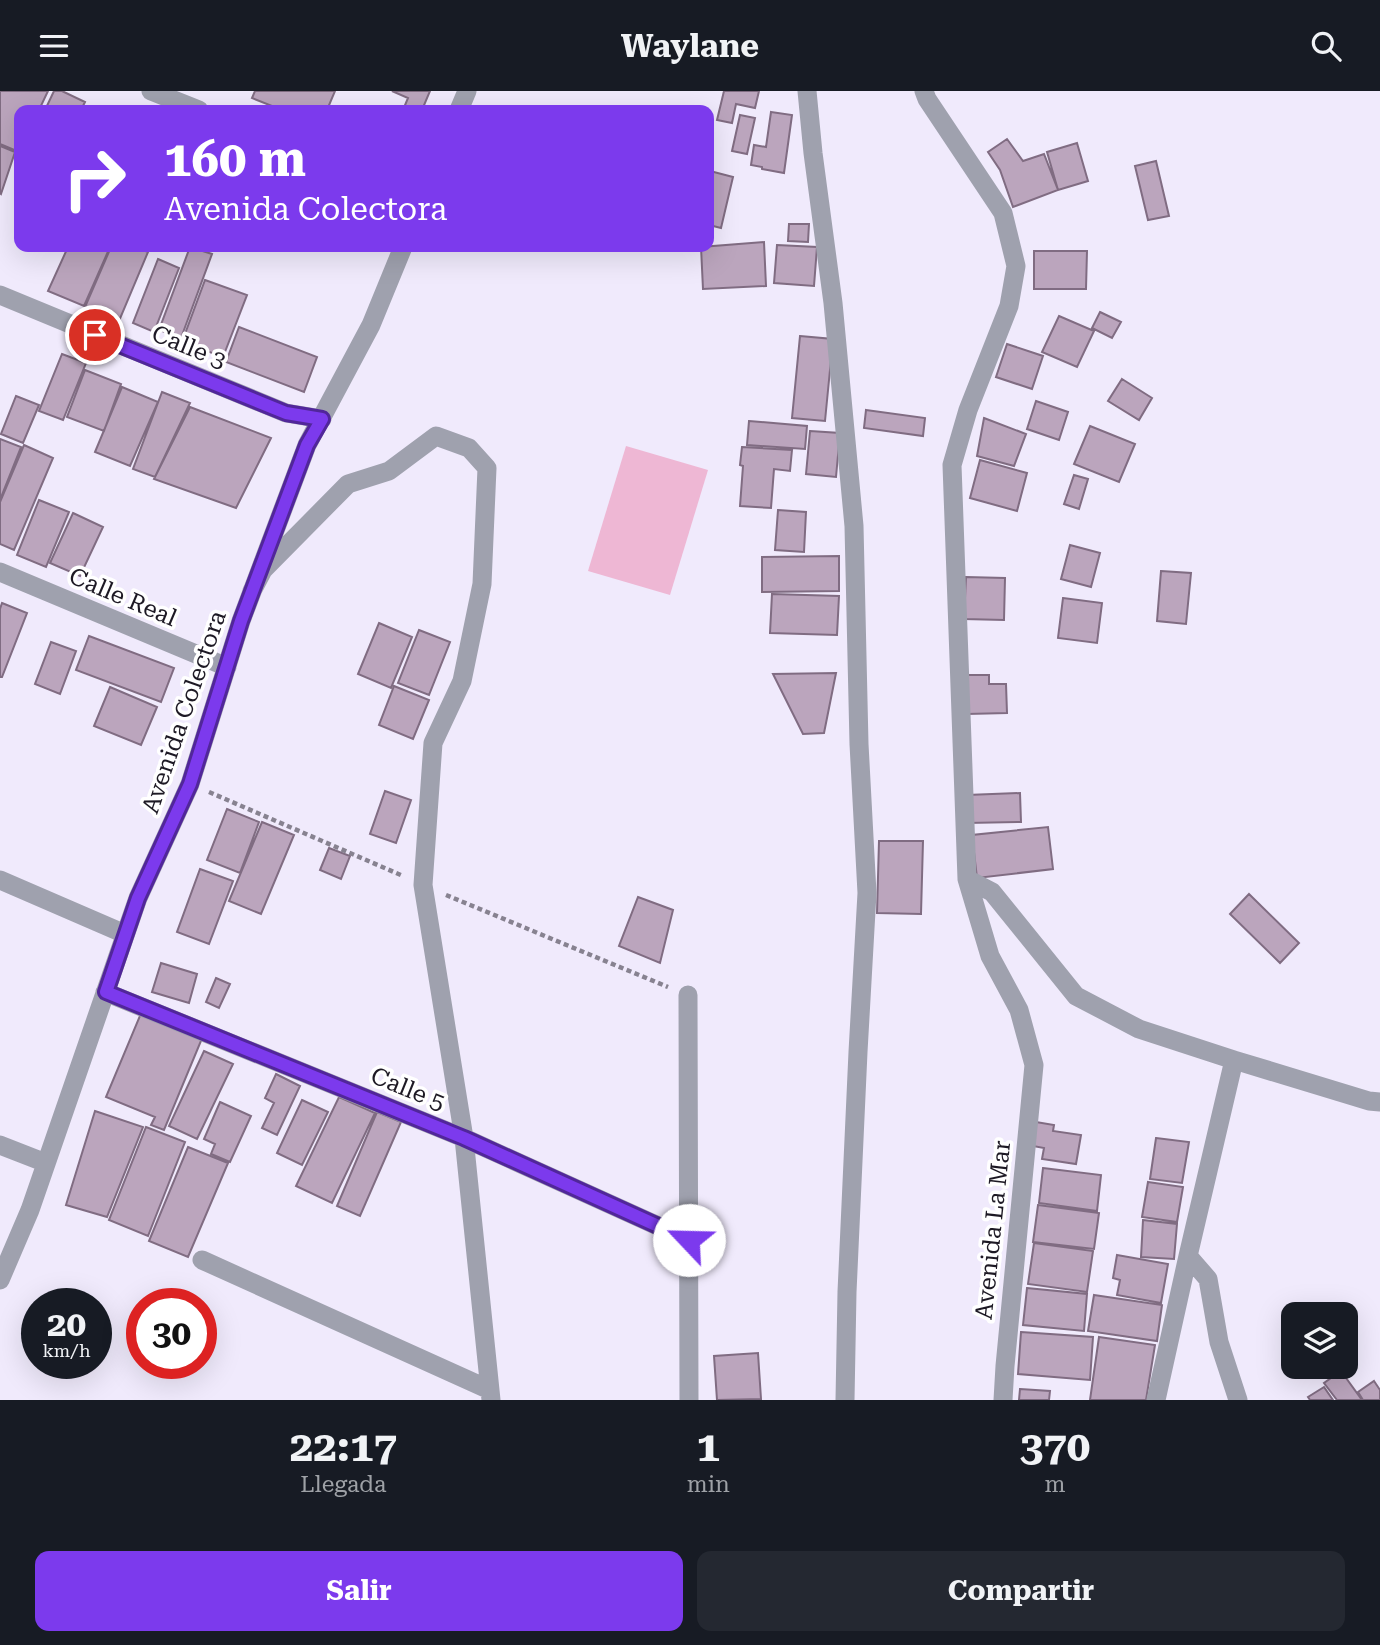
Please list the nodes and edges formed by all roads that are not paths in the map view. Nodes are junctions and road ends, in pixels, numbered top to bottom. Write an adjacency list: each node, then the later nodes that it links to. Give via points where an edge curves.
1 (151, 91): 4 (street)
2 (807, 91): 27 (street, via 854,526 867,893)
3 (924, 91): 11 (street, via 1003,213 1016,266 1009,306 952,465)
4 (186, 105)
5 (401, 252): 7 (street, Avenida Colectora, via 371,325)
6 (0, 296): 7 (street, Calle 3, via 286,413)
7 (322, 419): 9 (street, Avenida Colectora, via 307,445)
8 (0, 572): 10 (street, Calle Real)
9 (252, 591): 10 (street, Avenida Colectora); 18 (street, via 263,570 348,484 388,471 436,436 469,448 487,468 482,584 462,681 433,743 423,885)
10 (227, 667): 13 (street, Avenida Colectora, via 190,784)
11 (967, 879): 16 (street, via 992,892 1076,996 1139,1028); 28 (street, Avenida La Mar, via 990,956 1019,1010 1034,1065)
12 (0, 880): 13 (street)
13 (125, 934): 14 (street, Avenida Colectora)
14 (106, 992): 18 (street, Calle 5); 20 (street, Avenida Colectora)
15 (688, 995): 21 (street)
16 (1234, 1060): 17 (street); 22 (street)
17 (1380, 1102)
18 (464, 1138): 21 (street, Calle 5); 25 (street)
19 (0, 1145): 20 (street)
20 (46, 1163): 24 (street, Avenida Colectora)
21 (689, 1240): 26 (street)
22 (1188, 1256): 29 (street); 30 (street, via 1208,1279 1219,1342)
23 (202, 1260): 25 (street)
24 (0, 1280)
25 (491, 1395)
26 (689, 1400)
27 (845, 1400)
28 (1003, 1400)
29 (1156, 1400)
30 (1238, 1400)

